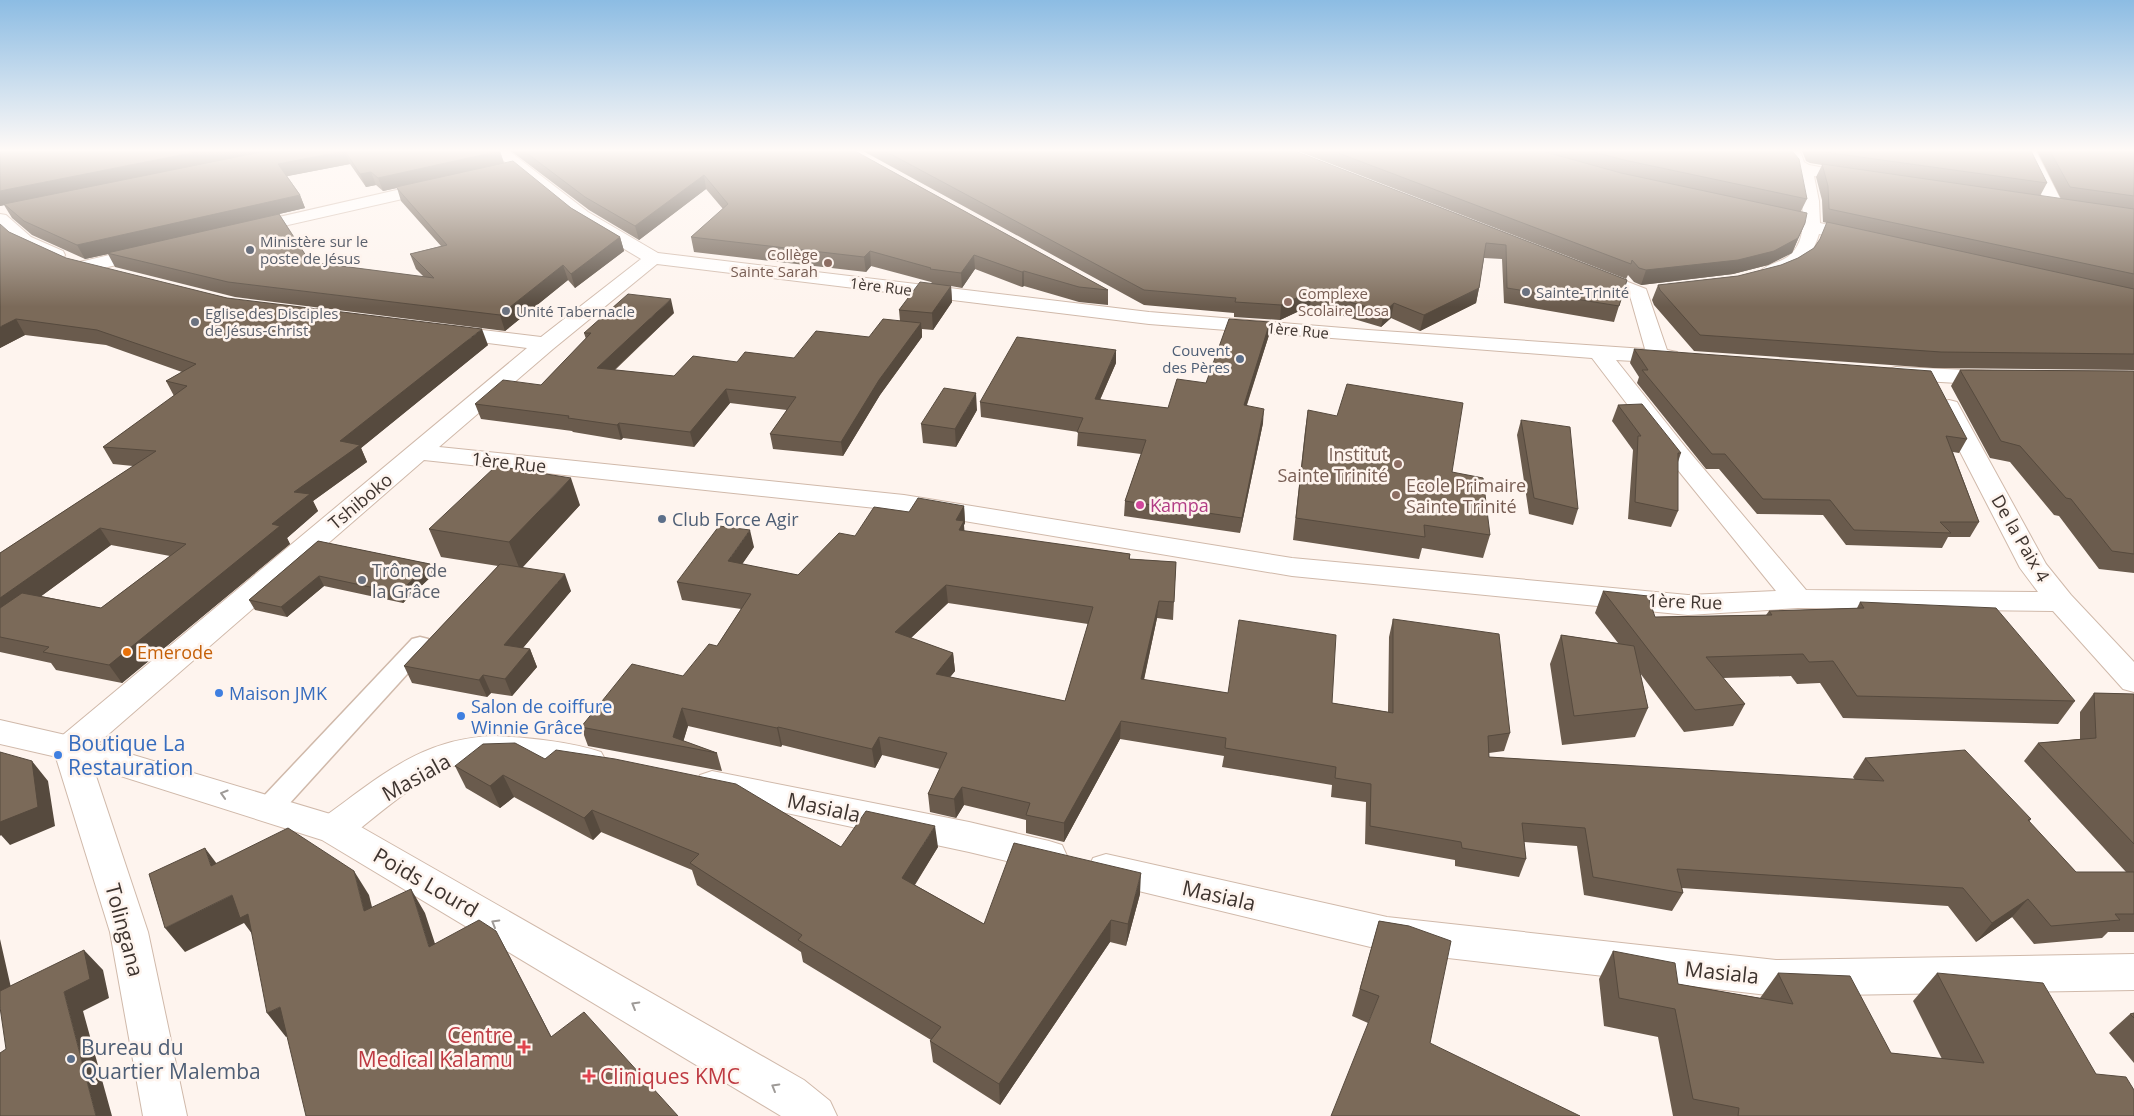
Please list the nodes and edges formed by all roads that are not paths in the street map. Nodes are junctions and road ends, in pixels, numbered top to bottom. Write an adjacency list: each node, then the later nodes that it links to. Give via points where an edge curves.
1 (364, 203): 11 (street)
2 (562, 203): 14 (street, 1ère Rue)
3 (1810, 203): 10 (street)
4 (2036, 203): 6 (street)
5 (2054, 203): 6 (street)
6 (2055, 206): 7 (street)
7 (2072, 208)
8 (3, 214): 15 (street, via 25,240)
9 (1792, 218): 10 (street)
10 (1812, 225): 12 (street); 18 (street, via 1810,238 1800,257 1776,272)
11 (228, 234)
12 (1876, 241)
13 (160, 250): 15 (street)
14 (653, 258): 22 (street, 1ère Rue); 24 (street, Tshiboko)
15 (82, 268): 17 (street)
16 (1575, 268): 20 (street)
17 (120, 277)
18 (1750, 278)
19 (1658, 291): 20 (street)
20 (1639, 293): 26 (street)
21 (1107, 294): 22 (street)
22 (1150, 318): 25 (street, 1ère Rue)
23 (429, 329): 24 (street)
24 (546, 344): 31 (street, Tshiboko)
25 (1599, 353): 26 (street, 1ère Rue); 32 (street)
26 (1658, 356): 27 (street, 1ère Rue)
27 (1686, 359)
28 (1875, 373): 29 (street)
29 (1933, 377): 30 (street); 33 (street, De la Paix 4, via 2034,568)
30 (2015, 378)
31 (418, 452): 32 (street, 1ère Rue, via 904,503 1292,567 1688,605); 37 (street, Tshiboko)
32 (1798, 599): 33 (street, 1ère Rue)
33 (2061, 602): 35 (street, De la Paix 4)
34 (420, 645): 40 (lane)
35 (2134, 681)
36 (0, 732): 37 (street, Poids Lourd)
37 (70, 748): 40 (street, Poids Lourd, one-way to 37); 43 (street, Tolingana, via 129,932)
38 (623, 766): 41 (street, Masiala, via 523,750 471,751 442,757 410,775)
39 (681, 778): 42 (street, Masiala, via 969,837 1387,934 1776,978)
40 (270, 807): 41 (street, Poids Lourd)
41 (334, 828): 44 (street, Poids Lourd, one-way to 41, via 789,1095)
42 (2134, 972)
43 (165, 1116)
44 (814, 1116)

